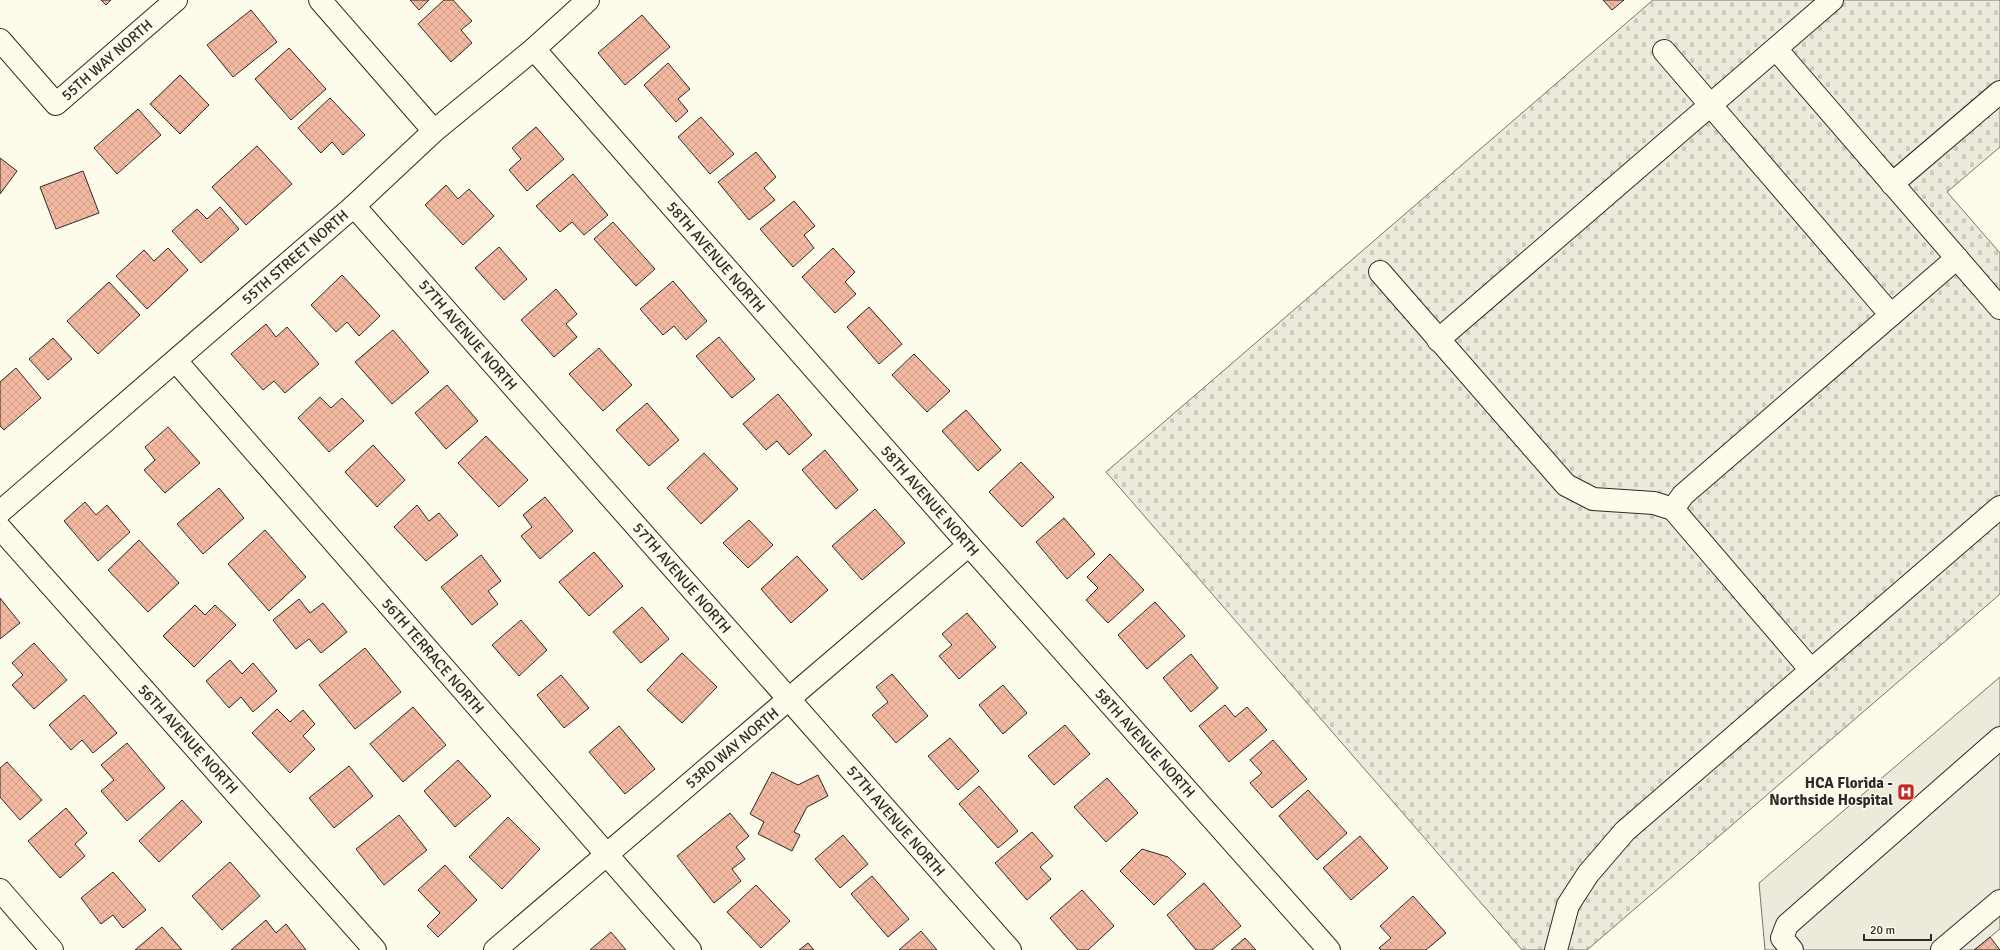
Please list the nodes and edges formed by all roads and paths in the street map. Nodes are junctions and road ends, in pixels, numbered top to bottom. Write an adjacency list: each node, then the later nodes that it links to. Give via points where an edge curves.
1 (176, 0): 5 (street, 55TH WAY NORTH, via 56,104)
2 (320, 0): 11 (street)
3 (588, 0): 6 (street, 55TH STREET NORTH)
4 (1832, 0): 7 (street)
5 (0, 40)
6 (534, 48): 11 (street, 55TH STREET NORTH); 24 (street, 58TH AVENUE NORTH)
7 (1776, 49): 10 (street); 12 (street)
8 (1664, 51): 10 (street)
9 (2000, 92): 12 (street)
10 (1711, 105): 17 (street); 18 (street)
11 (434, 131): 13 (street, 55TH STREET NORTH)
12 (1892, 184): 14 (street)
13 (354, 206): 19 (street, 55TH STREET NORTH); 26 (street, 57TH AVENUE NORTH)
14 (1957, 258): 16 (street); 17 (street)
15 (1380, 272): 18 (street)
16 (2000, 308)
17 (1891, 315): 21 (street, via 1683,496)
18 (1438, 340): 21 (street, via 1566,485 1593,499 1654,503)
19 (176, 361): 22 (street, 55TH STREET NORTH); 28 (street, 56TH TERRACE NORTH)
20 (2000, 507): 25 (street)
21 (1673, 508): 25 (street)
22 (0, 512)
23 (0, 528): 32 (street, 56TH AVENUE NORTH)
24 (969, 545): 26 (street, 53RD WAY NORTH); 36 (street, 58TH AVENUE NORTH)
25 (1811, 670): 37 (street, via 1625,831 1588,874 1568,905)
26 (789, 700): 28 (street, 53RD WAY NORTH); 35 (street, 57TH AVENUE NORTH)
27 (2000, 738): 38 (street, via 1787,925 1782,938)
28 (606, 854): 33 (street, 53RD WAY NORTH); 34 (street, 56TH TERRACE NORTH)
29 (0, 890): 31 (street)
30 (2000, 901): 39 (street)
31 (52, 950)
32 (375, 950)
33 (495, 950)
34 (690, 950)
35 (1010, 950)
36 (1329, 950)
37 (1556, 950)
38 (1792, 950)
39 (1942, 950)

